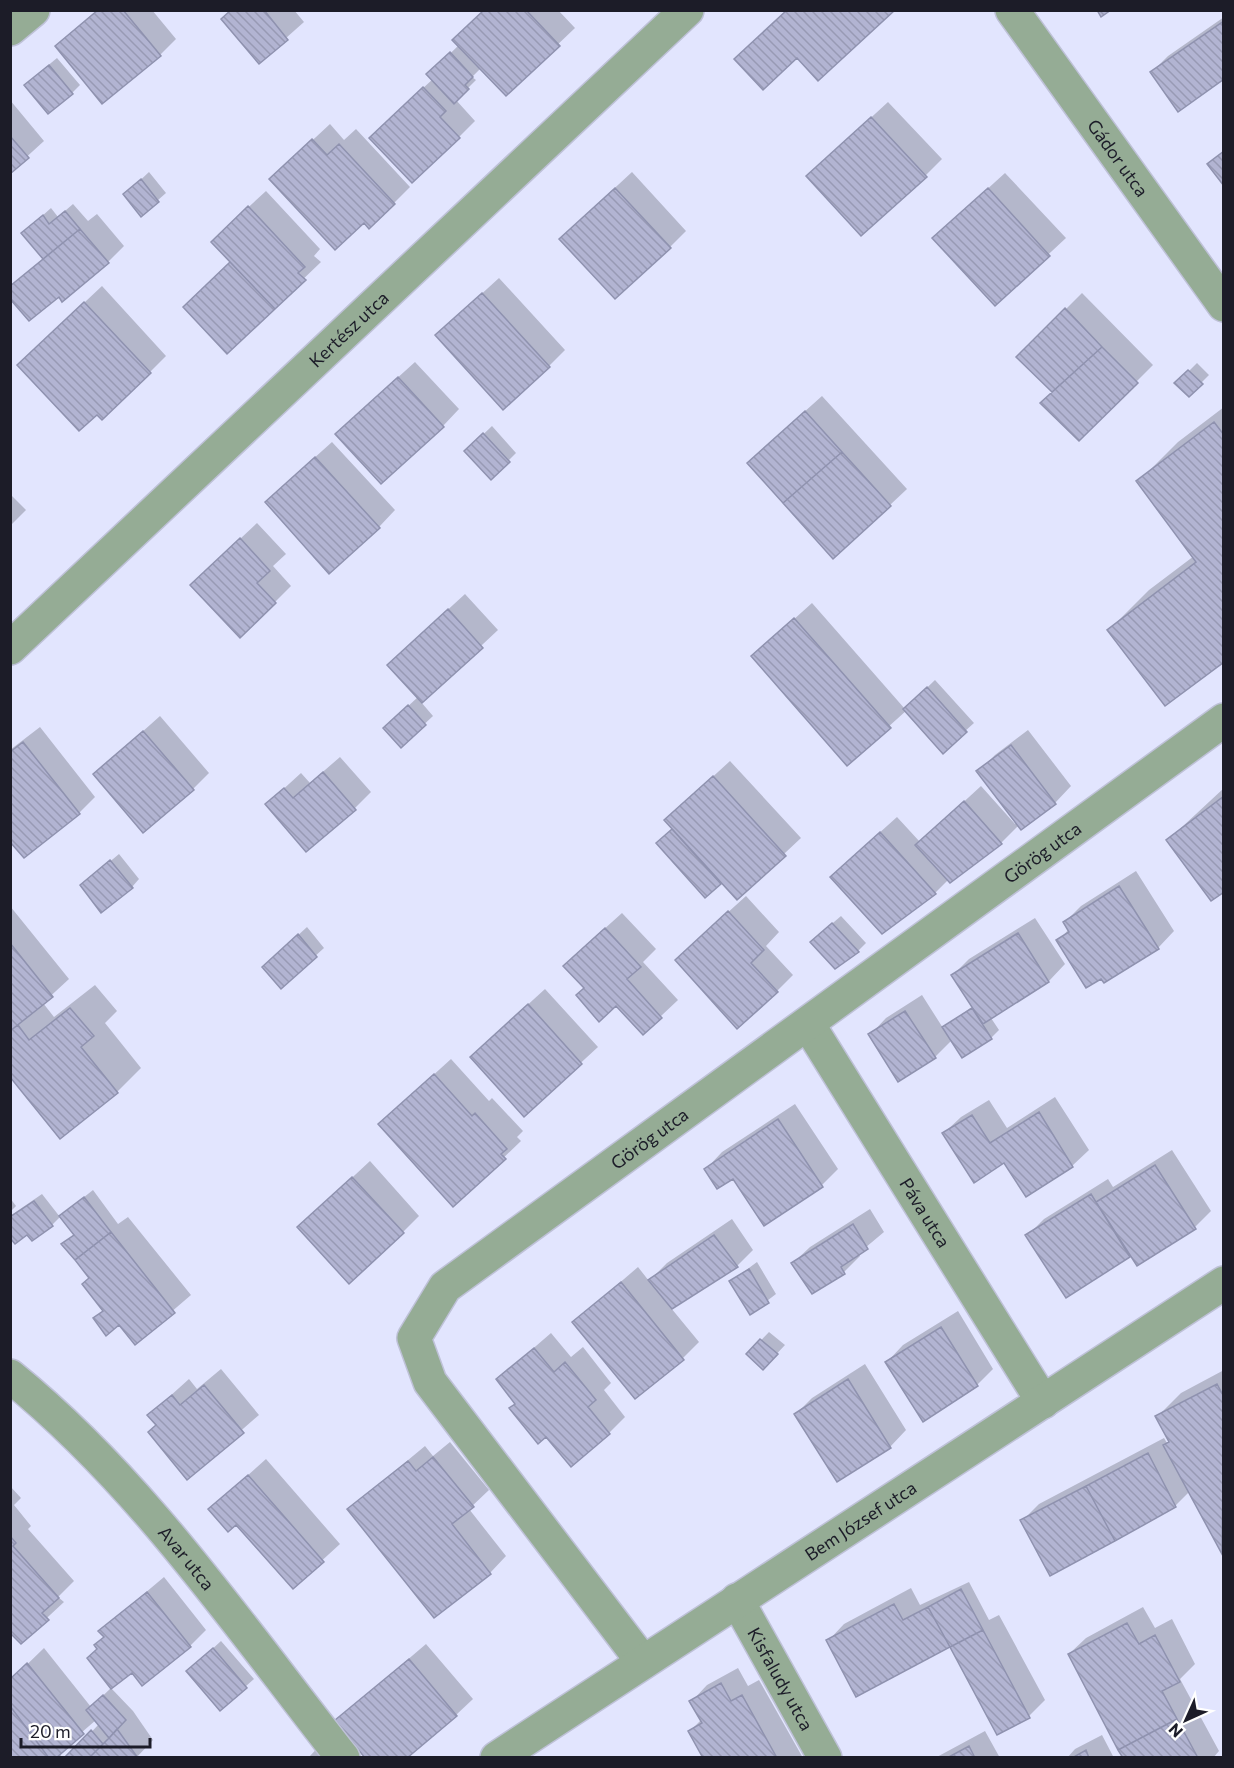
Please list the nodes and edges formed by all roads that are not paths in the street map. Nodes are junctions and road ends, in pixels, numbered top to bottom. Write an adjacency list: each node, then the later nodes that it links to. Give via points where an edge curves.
1 (33, 10): 4 (street)
2 (687, 10): 6 (street, Kertész utca)
3 (1012, 10): 5 (street, Gádor utca)
4 (10, 29)
5 (1224, 305)
6 (10, 648)
7 (1224, 720): 8 (street, Görög utca)
8 (808, 1024): 11 (street, Páva utca); 13 (street, Görög utca, via 446,1287 414,1338 430,1382)
9 (1223, 1285): 11 (street, Bem József utca)
10 (10, 1376): 14 (street, Avar utca, via 53,1410 156,1519)
11 (1043, 1402): 12 (street, Bem József utca)
12 (737, 1600): 13 (street, Bem József utca); 16 (street, Kisfaludy utca)
13 (643, 1662): 15 (street, Bem József utca)
14 (343, 1758)
15 (497, 1758)
16 (825, 1758)

